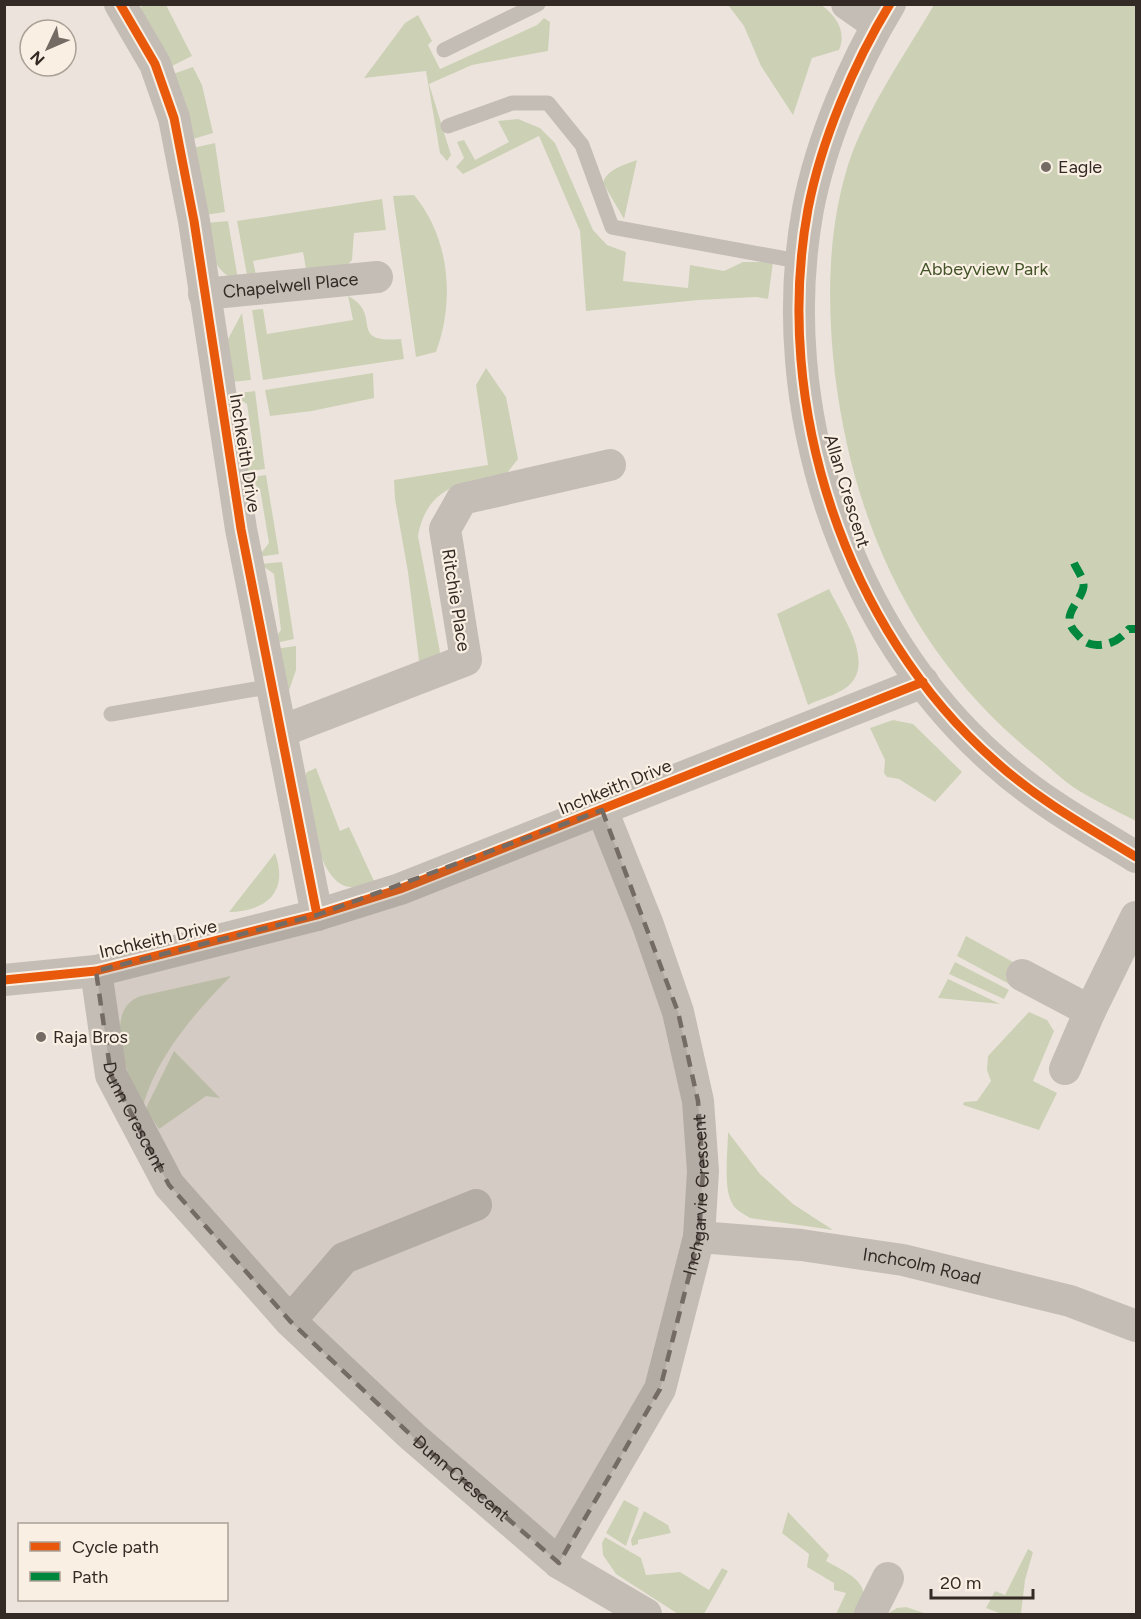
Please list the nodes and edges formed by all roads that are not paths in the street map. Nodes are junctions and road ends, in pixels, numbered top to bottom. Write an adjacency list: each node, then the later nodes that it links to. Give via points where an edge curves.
1 (120, 4): 9 (street, Inchkeith Drive, via 155,64 174,118)
2 (538, 4): 5 (lane)
3 (847, 4): 4 (street)
4 (884, 15): 7 (street, Allan Crescent, via 834,121 808,208)
5 (444, 50)
6 (448, 126): 7 (lane, via 512,103 548,103 582,145 612,227)
7 (802, 262): 11 (street, Allan Crescent, via 799,337 814,451 842,542 875,610)
8 (378, 280): 9 (street, Chapelwell Place)
9 (204, 294): 12 (street, Inchkeith Drive, via 241,529)
10 (610, 465): 14 (street, Ritchie Place, via 462,498 445,529 466,660)
11 (923, 682): 15 (street, Inchkeith Drive); 16 (street, Allan Crescent, via 994,760 1045,802)
12 (273, 686): 13 (lane); 14 (street, Inchkeith Drive)
13 (111, 714)
14 (282, 731): 17 (street, Inchkeith Drive)
15 (602, 810): 17 (street, Inchkeith Drive, via 400,889); 25 (street, Inchgarvie Crescent, via 678,1012 698,1101 703,1171)
16 (1137, 857)
17 (317, 915): 19 (street, Inchkeith Drive)
18 (1137, 917): 22 (street)
19 (96, 971): 21 (street, Inchkeith Drive); 26 (street, Dunn Crescent, via 111,1076 169,1185)
20 (1022, 975): 22 (street)
21 (4, 980)
22 (1090, 1011): 23 (street)
23 (1065, 1069)
24 (476, 1205): 26 (street, via 344,1258)
25 (699, 1237): 27 (street, Inchcolm Road, via 801,1245 903,1260 1070,1301); 28 (street, Inchgarvie Crescent, via 660,1389)
26 (290, 1321): 28 (street, Dunn Crescent, via 413,1437)
27 (1137, 1326)
28 (559, 1563): 30 (street, Dunn Crescent)
29 (888, 1578): 31 (street)
30 (646, 1614)
31 (870, 1614)

